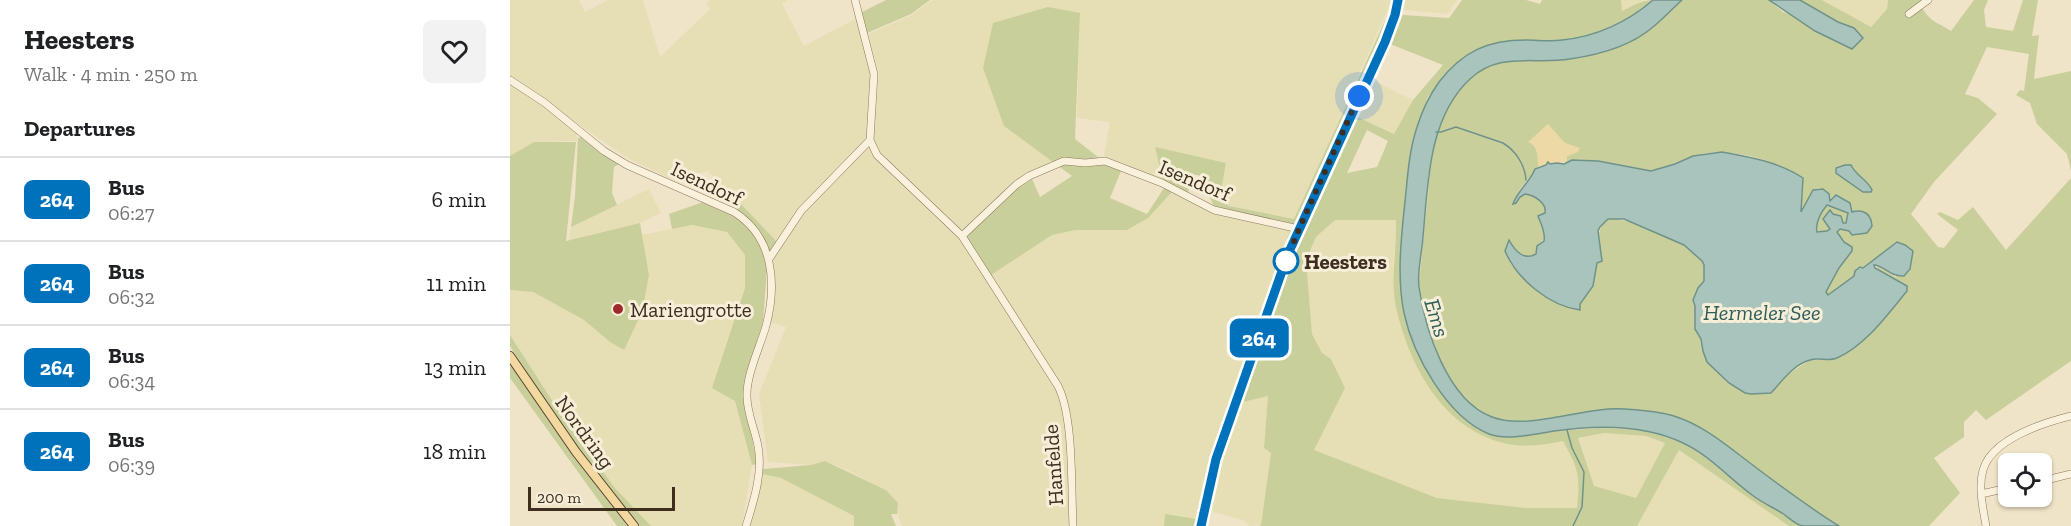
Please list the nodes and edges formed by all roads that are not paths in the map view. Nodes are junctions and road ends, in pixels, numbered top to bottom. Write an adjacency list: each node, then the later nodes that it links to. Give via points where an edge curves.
1 (855, 0): 6 (street, via 874,74)
2 (1398, 0): 7 (street, via 1385,42)
3 (1928, 0): 4 (street)
4 (1909, 15)
5 (510, 80): 9 (street, Isendorf, via 627,165 745,219 763,242)
6 (870, 140): 8 (street, via 877,155); 9 (street, via 801,211)
7 (1299, 229): 8 (street, Isendorf, via 1214,210 1162,183 1105,161 1064,161 1017,184); 19 (street, via 1216,459)
8 (962, 236): 18 (street, Hanfelde, via 1065,402)
9 (769, 259): 17 (street, Isendorf, via 766,325 747,396 760,466)
10 (510, 356): 16 (main road, Nordring, via 576,452)
11 (2071, 416): 15 (street, via 2030,429 1992,453 1983,471)
12 (2071, 474): 13 (street)
13 (2052, 479)
14 (1998, 490): 15 (street)
15 (1981, 494): 20 (street)
16 (634, 526)
17 (746, 526)
18 (1073, 526)
19 (1201, 526)
20 (1986, 526)

